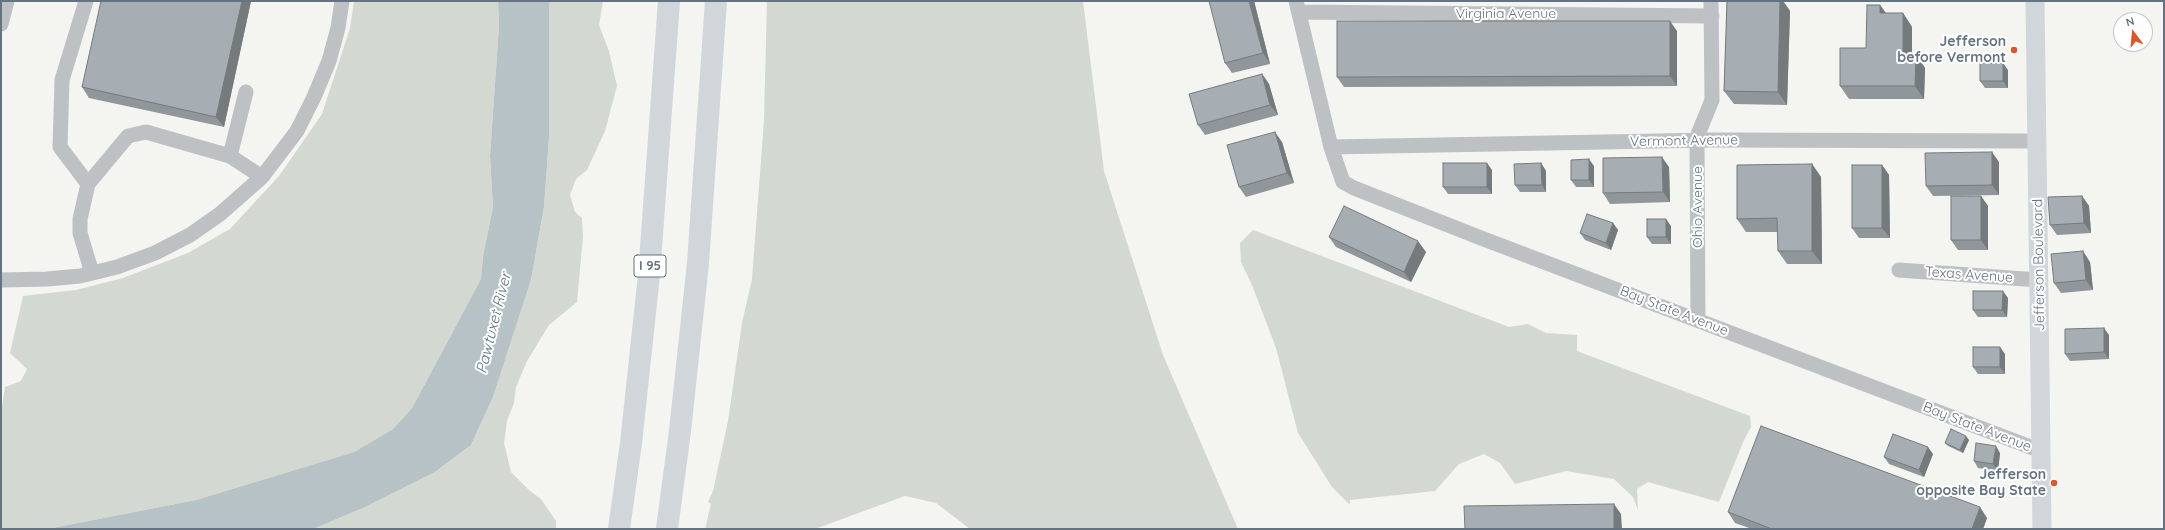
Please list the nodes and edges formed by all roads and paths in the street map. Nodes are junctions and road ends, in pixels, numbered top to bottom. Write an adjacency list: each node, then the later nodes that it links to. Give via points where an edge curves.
1 (7, 1): 9 (street)
2 (86, 1): 16 (street, via 62,80 60,147)
3 (342, 1): 15 (street, via 329,61 314,97 296,131)
4 (669, 1): 23 (highway, I 95, via 650,268)
5 (716, 1): 24 (highway, via 698,263)
6 (2036, 1): 12 (main road, Jefferson Boulevard)
7 (1298, 7): 8 (street, Virginia Avenue); 13 (street, Bay State Avenue)
8 (1712, 8): 11 (street, Ohio Avenue, via 1712,100)
9 (1, 24)
10 (246, 92): 14 (street)
11 (1697, 141): 12 (street, Vermont Avenue); 13 (street, Vermont Avenue); 21 (street, Ohio Avenue)
12 (2037, 141): 19 (main road, Jefferson Boulevard)
13 (1332, 147): 21 (street, Bay State Avenue, via 1340,178 1354,188)
14 (230, 156): 15 (street); 16 (street, via 146,132 128,136)
15 (262, 178): 18 (street, via 220,214 190,235 154,253)
16 (88, 184): 18 (street, via 80,219 80,233)
17 (1899, 270): 19 (street, Texas Avenue)
18 (92, 273): 20 (street)
19 (2039, 280): 22 (main road, Jefferson Boulevard)
20 (2, 284)
21 (1698, 320): 22 (street, Bay State Avenue)
22 (2041, 451): 25 (main road, Jefferson Boulevard)
23 (619, 529)
24 (667, 529)
25 (2042, 529)

